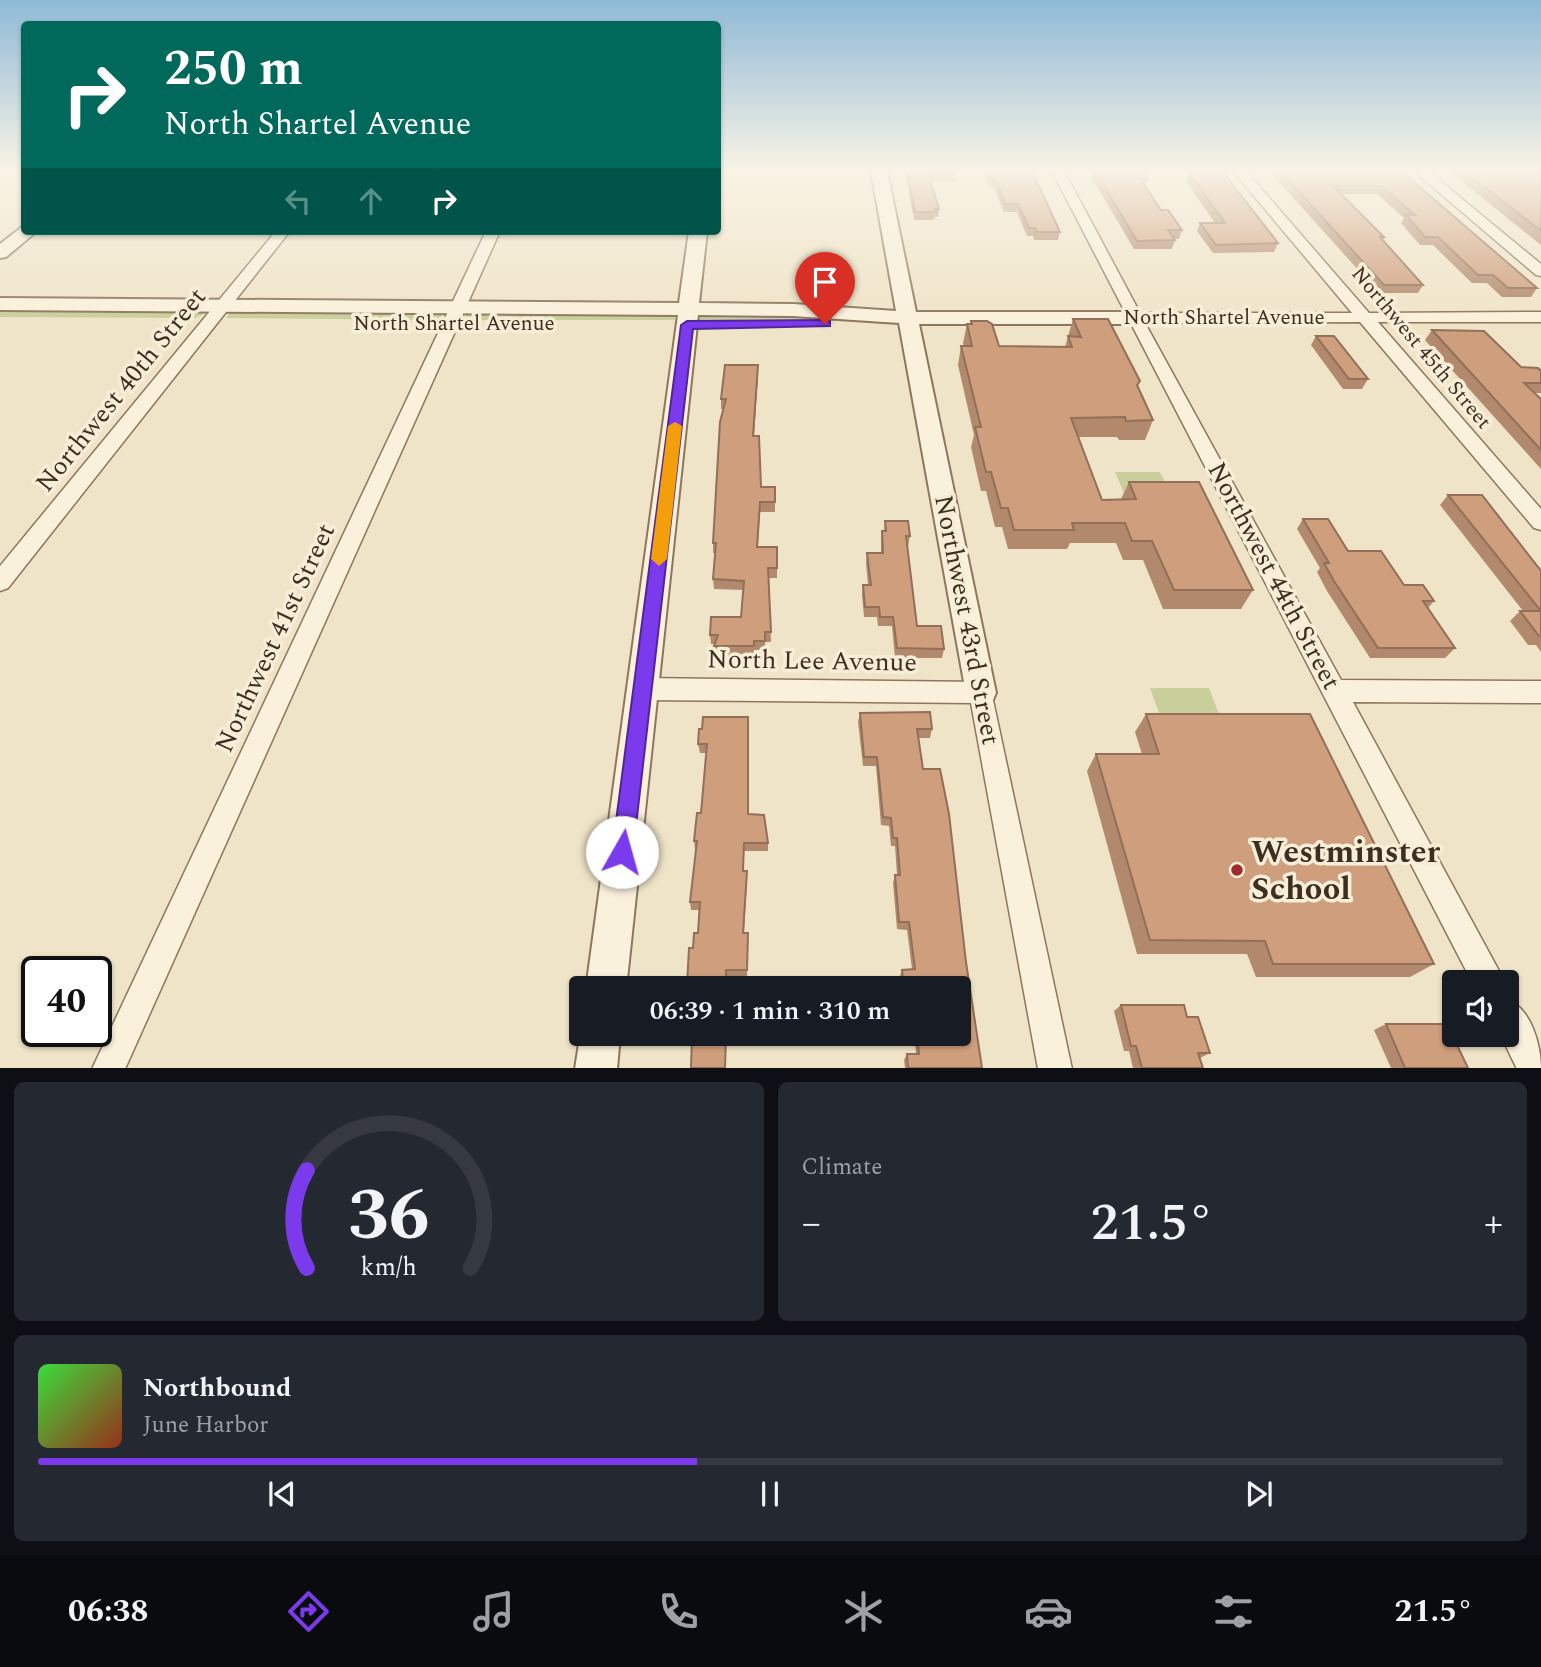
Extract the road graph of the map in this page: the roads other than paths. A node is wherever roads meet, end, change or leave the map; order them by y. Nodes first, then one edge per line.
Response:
1 (889, 221) edge
2 (1084, 221) edge
3 (1282, 221) edge
4 (1480, 221) edge
5 (23, 235) edge
6 (281, 235) edge
7 (492, 235) edge
8 (698, 235) edge
9 (0, 253) edge
10 (1541, 272) edge
11 (0, 304) edge
12 (223, 306) junction
13 (455, 316) junction
14 (688, 317) junction
15 (1541, 317) edge
16 (908, 318) junction
17 (1134, 318) junction
18 (1366, 318) junction
19 (0, 321) edge
20 (210, 322) junction
21 (1541, 523) edge
22 (0, 582) edge
23 (642, 689) junction
24 (1336, 691) junction
25 (981, 692) junction
26 (1541, 692) edge
27 (1483, 970) edge
28 (608, 976) edge
29 (1519, 1038) edge
30 (599, 1046) edge
31 (108, 1068) edge
32 (596, 1068) edge
33 (1055, 1068) edge
34 (1534, 1068) edge

1 - 16 street, Northwest 43rd Street
2 - 17 street, Northwest 44th Street
3 - 18 street, Northwest 45th Street
4 - 10 street
5 - 9 street
6 - 12 street, Northwest 40th Street
7 - 13 street, Northwest 41st Street
8 - 14 street
11 - 12 street, North Shartel Avenue
12 - 13 street, North Shartel Avenue
12 - 20 street, Northwest 40th Street
13 - 14 street, North Shartel Avenue
13 - 20 street, North Shartel Avenue
13 - 31 street, Northwest 41st Street
14 - 16 street, North Shartel Avenue
14 - 23 street
15 - 18 street, North Shartel Avenue
16 - 17 street, North Shartel Avenue
16 - 25 street, Northwest 43rd Street
17 - 18 street, North Shartel Avenue
17 - 24 street, Northwest 44th Street
18 - 21 street, Northwest 45th Street
19 - 20 street, North Shartel Avenue
20 - 22 street, Northwest 40th Street
23 - 25 street, North Lee Avenue
23 - 28 street
24 - 26 street
24 - 27 street, Northwest 44th Street
25 - 33 street, Northwest 43rd Street
29 - 34 street
30 - 32 street

